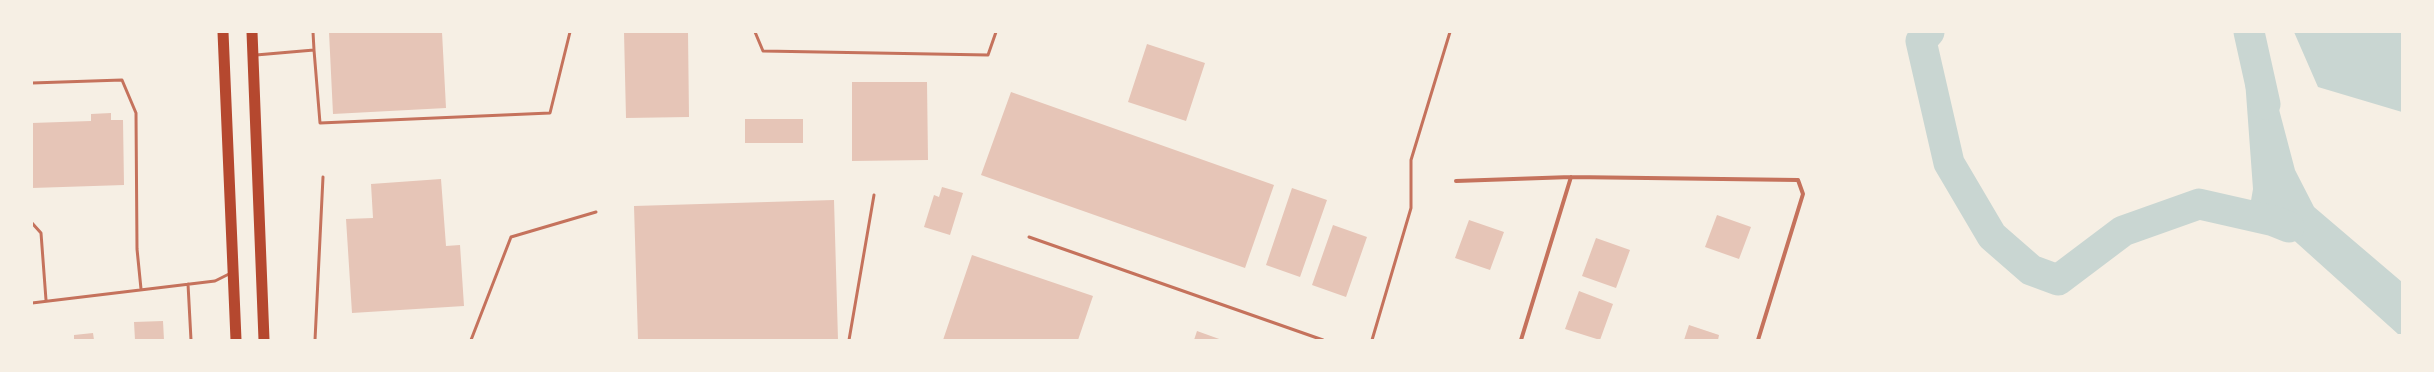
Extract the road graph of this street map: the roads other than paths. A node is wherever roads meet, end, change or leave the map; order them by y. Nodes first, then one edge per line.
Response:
1 (223, 32) edge
2 (252, 32) edge
3 (313, 32) edge
4 (570, 32) edge
5 (755, 32) edge
6 (996, 32) edge
7 (1450, 32) edge
8 (314, 50) junction
9 (253, 56) junction
10 (32, 83) edge
11 (323, 177) dead end
12 (1571, 177) junction
13 (1456, 181) dead end
14 (874, 195) dead end
15 (596, 212) dead end
16 (32, 223) edge
17 (1029, 237) dead end
18 (233, 272) junction
19 (188, 284) junction
20 (141, 289) junction
21 (46, 300) junction
22 (32, 303) edge
23 (191, 340) edge
24 (236, 340) edge
25 (264, 340) edge
26 (315, 340) edge
27 (471, 340) edge
28 (849, 340) edge
29 (1323, 340) edge
30 (1372, 340) edge
31 (1521, 340) edge
32 (1758, 340) edge

1 - 18 highway
2 - 9 highway
3 - 8 lane
4 - 8 lane
5 - 6 lane
7 - 30 lane
8 - 9 lane
9 - 25 highway
10 - 20 lane
11 - 26 lane
12 - 13 street
12 - 31 street
12 - 32 street
14 - 28 lane
15 - 27 lane
16 - 21 lane
17 - 29 lane
18 - 19 lane
18 - 24 highway
19 - 20 lane
19 - 23 lane
20 - 21 lane
21 - 22 lane

